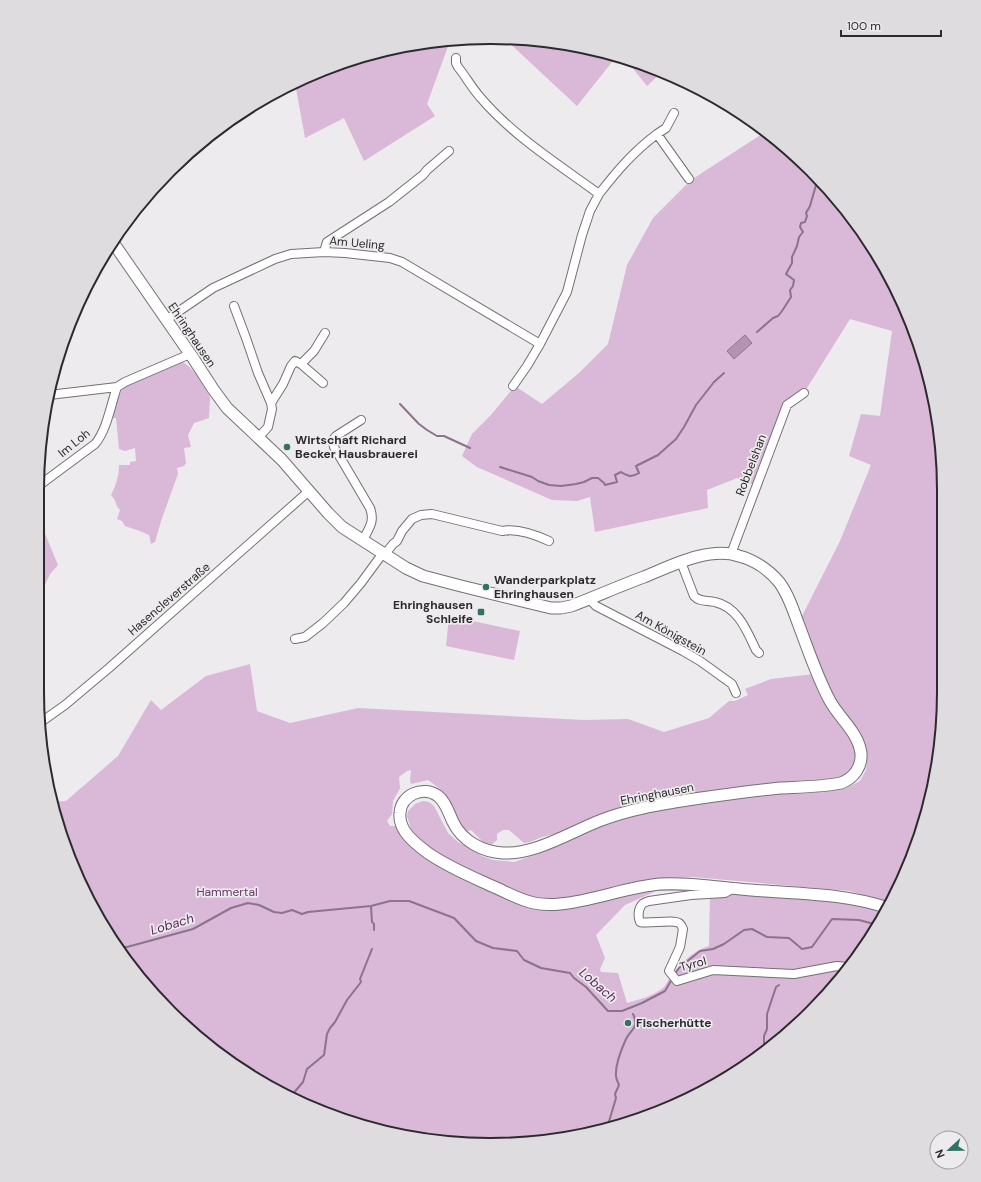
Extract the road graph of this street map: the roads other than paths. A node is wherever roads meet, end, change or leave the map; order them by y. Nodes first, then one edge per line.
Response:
1 (456, 58) dead end
2 (674, 113) dead end
3 (657, 134) junction
4 (449, 151) dead end
5 (689, 179) dead end
6 (599, 194) junction
7 (116, 247) edge
8 (324, 252) junction
9 (234, 306) dead end
10 (166, 320) junction
11 (325, 333) dead end
12 (540, 344) junction
13 (190, 354) junction
14 (301, 364) junction
15 (323, 383) dead end
16 (513, 386) dead end
17 (116, 387) junction
18 (804, 393) dead end
19 (55, 394) edge
20 (271, 403) junction
21 (361, 420) dead end
22 (258, 438) junction
23 (44, 482) edge
24 (309, 491) junction
25 (363, 540) junction
26 (549, 541) dead end
27 (384, 553) junction
28 (731, 554) junction
29 (681, 562) junction
30 (591, 598) junction
31 (296, 639) dead end
32 (759, 653) dead end
33 (736, 693) dead end
34 (45, 719) edge
35 (734, 888) junction
36 (882, 906) edge
37 (842, 966) edge

1 - 6 street
2 - 3 street
3 - 5 street
3 - 6 street
4 - 8 street
6 - 12 street
7 - 10 main road, Ehringhausen
8 - 10 street, Am Ueling
8 - 12 street, Am Ueling
9 - 20 street
10 - 13 main road, Ehringhausen
11 - 14 street
12 - 16 street
13 - 17 street
13 - 22 main road, Ehringhausen
14 - 15 street
14 - 20 street
17 - 19 street
17 - 23 street, Im Loh
18 - 28 street, Robbelshan
20 - 22 street
21 - 25 street
22 - 24 main road, Ehringhausen
24 - 25 main road, Ehringhausen
24 - 34 street, Hasencleverstraße
25 - 27 main road, Ehringhausen
26 - 27 street
27 - 30 main road, Ehringhausen
27 - 31 street
28 - 29 main road, Ehringhausen
28 - 35 main road, Ehringhausen
29 - 30 main road, Ehringhausen
29 - 32 street
30 - 33 street, Am Königstein
35 - 36 main road, Ehringhausen
35 - 37 street, Tyrol

